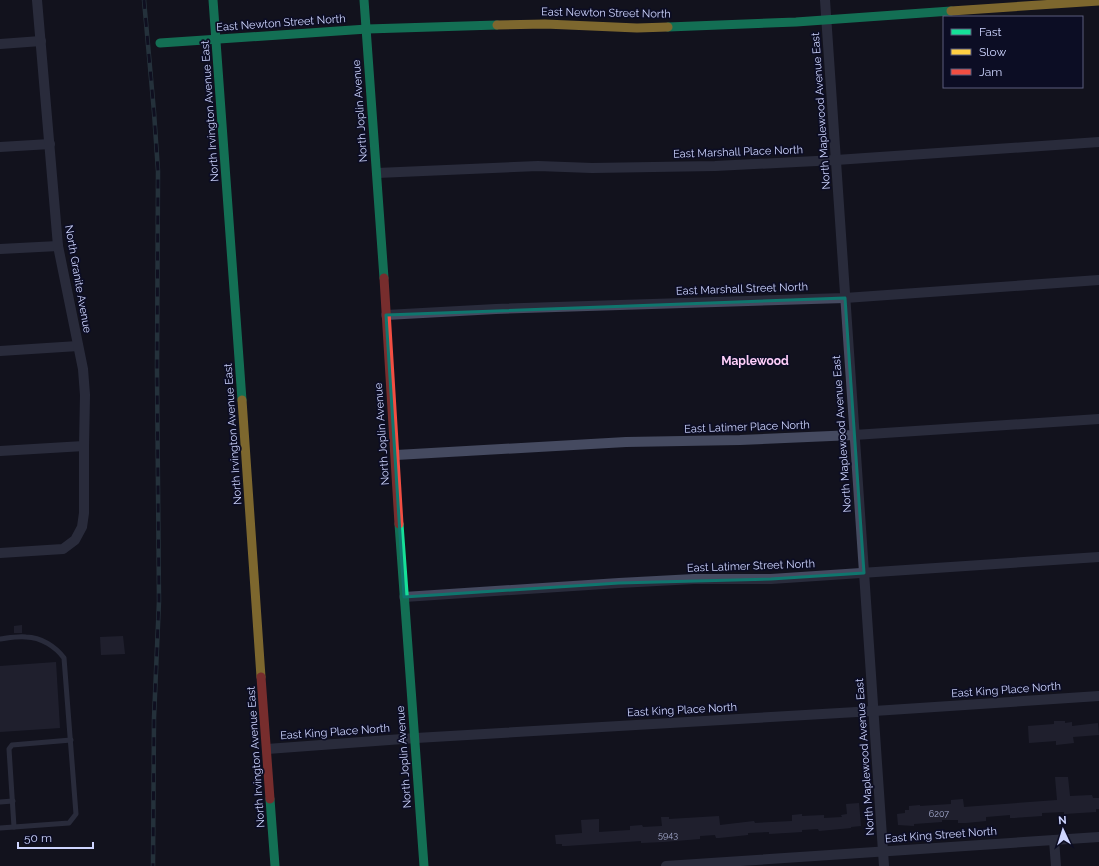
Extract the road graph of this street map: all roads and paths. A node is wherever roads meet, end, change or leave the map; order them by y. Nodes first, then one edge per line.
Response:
1 (37, 0) edge
2 (213, 0) edge
3 (364, 0) edge
4 (825, 0) edge
5 (1099, 1) edge
6 (973, 4) edge
7 (826, 20) junction
8 (367, 29) junction
9 (217, 39) junction
10 (41, 41) junction
11 (160, 43) dead end
12 (0, 44) edge
13 (1099, 142) edge
14 (50, 144) junction
15 (0, 148) edge
16 (836, 160) junction
17 (376, 173) junction
18 (58, 246) junction
19 (0, 250) edge
20 (1099, 280) edge
21 (845, 298) junction
22 (386, 315) junction
23 (78, 346) junction
24 (0, 351) edge
25 (1099, 419) edge
26 (854, 435) junction
27 (84, 446) junction
28 (0, 451) edge
29 (396, 455) junction
30 (0, 553) edge
31 (1099, 557) edge
32 (864, 573) junction
33 (404, 597) junction
34 (0, 638) edge
35 (1099, 696) edge
36 (874, 711) junction
37 (416, 738) junction
38 (71, 740) junction
39 (267, 749) junction
40 (12, 801) junction
41 (0, 802) edge
42 (14, 827) junction
43 (0, 828) edge
44 (1099, 837) edge
45 (1054, 840) junction
46 (883, 851) junction
47 (713, 864) edge
48 (275, 866) edge
49 (424, 866) edge
50 (666, 866) edge
51 (884, 866) edge
52 (1056, 866) edge

1 - 10 street, North Granite Avenue
2 - 9 street, North Irvington Avenue East
3 - 8 street, North Joplin Avenue
4 - 7 street, North Maplewood Avenue East
5 - 6 street, East Newton Street North
6 - 7 street, East Newton Street North
7 - 8 street, East Newton Street North
7 - 16 street, North Maplewood Avenue East
8 - 9 street, East Newton Street North
8 - 17 street, North Joplin Avenue
9 - 11 street, East Newton Street North
9 - 39 street, North Irvington Avenue East
10 - 12 street
10 - 14 street, North Granite Avenue
13 - 16 street, East Marshall Place North
14 - 15 street
14 - 18 street, North Granite Avenue
16 - 17 street, East Marshall Place North
16 - 21 street, North Maplewood Avenue East
17 - 22 street, North Joplin Avenue
18 - 19 street
18 - 23 street, North Granite Avenue
20 - 21 street, East Marshall Street North
21 - 22 street, East Marshall Street North
21 - 26 street, North Maplewood Avenue East
22 - 29 street, North Joplin Avenue
23 - 24 street
23 - 27 street, North Granite Avenue
25 - 26 street, East Latimer Place North
26 - 29 street, East Latimer Place North
26 - 32 street, North Maplewood Avenue East
27 - 28 street
27 - 30 street, North Granite Avenue
29 - 33 street, North Joplin Avenue
31 - 32 street, East Latimer Street North
32 - 33 street, East Latimer Street North
32 - 36 street, North Maplewood Avenue East
33 - 37 street, North Joplin Avenue
34 - 38 lane
35 - 36 street, East King Place North
36 - 37 street, East King Place North
36 - 46 street, North Maplewood Avenue East
37 - 39 street, East King Place North
37 - 49 street, North Joplin Avenue
38 - 40 lane
38 - 42 lane
39 - 48 street, North Irvington Avenue East
40 - 41 lane
40 - 42 lane
42 - 43 lane
44 - 45 street, East King Street North
45 - 46 street, East King Street North
45 - 52 street
46 - 47 street, East King Street North
46 - 51 street, North Maplewood Avenue East
47 - 50 street, East King Street North

